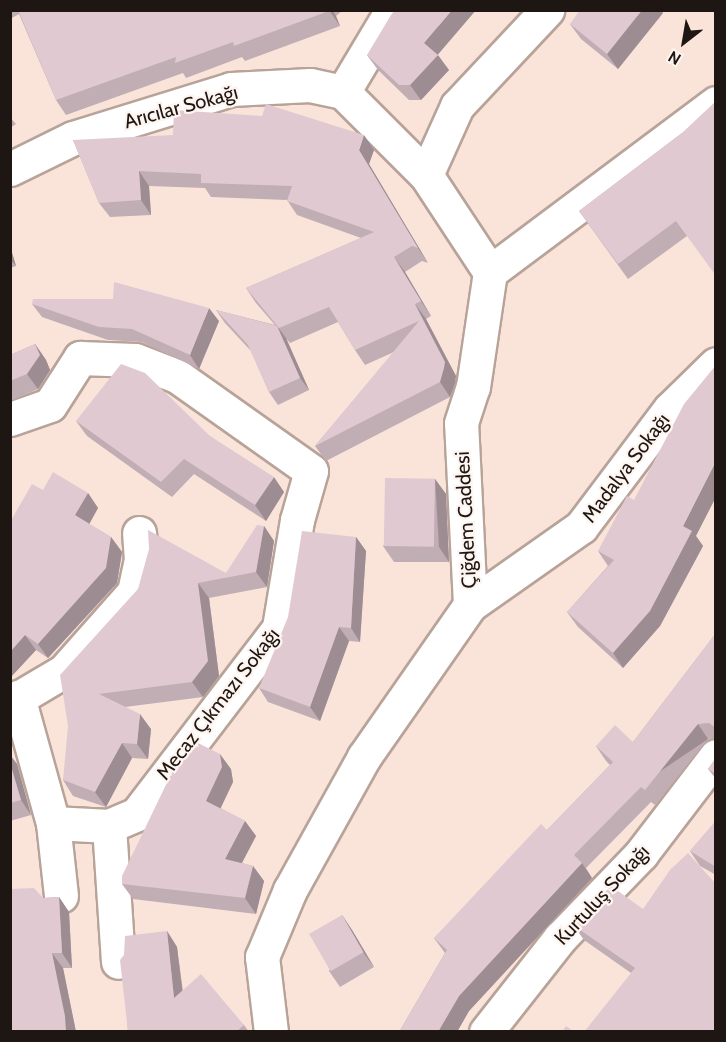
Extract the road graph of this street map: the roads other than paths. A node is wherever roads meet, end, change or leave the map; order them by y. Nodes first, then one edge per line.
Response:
1 (392, 10) edge
2 (547, 10) edge
3 (343, 92) junction
4 (716, 103) edge
5 (10, 169) edge
6 (426, 175) junction
7 (490, 272) junction
8 (716, 364) edge
9 (10, 419) edge
10 (139, 533) dead end
11 (470, 604) junction
12 (14, 700) edge
13 (716, 756) edge
14 (53, 823) junction
15 (109, 826) junction
16 (61, 896) edge
17 (118, 962) edge
18 (271, 1032) edge
19 (486, 1032) edge

1 - 3 street
2 - 6 street
3 - 5 street, Arıcılar Sokağı
3 - 6 street
4 - 7 street
6 - 7 street
7 - 11 street, Çiğdem Caddesi
8 - 11 street, Madalya Sokağı
9 - 15 street, Mecaz Çıkmazı Sokağı
10 - 12 street
11 - 18 street, Çiğdem Caddesi
12 - 14 street
13 - 19 street, Kurtuluş Sokağı
14 - 15 street, Mecaz Çıkmazı Sokağı
14 - 16 street
15 - 17 street

